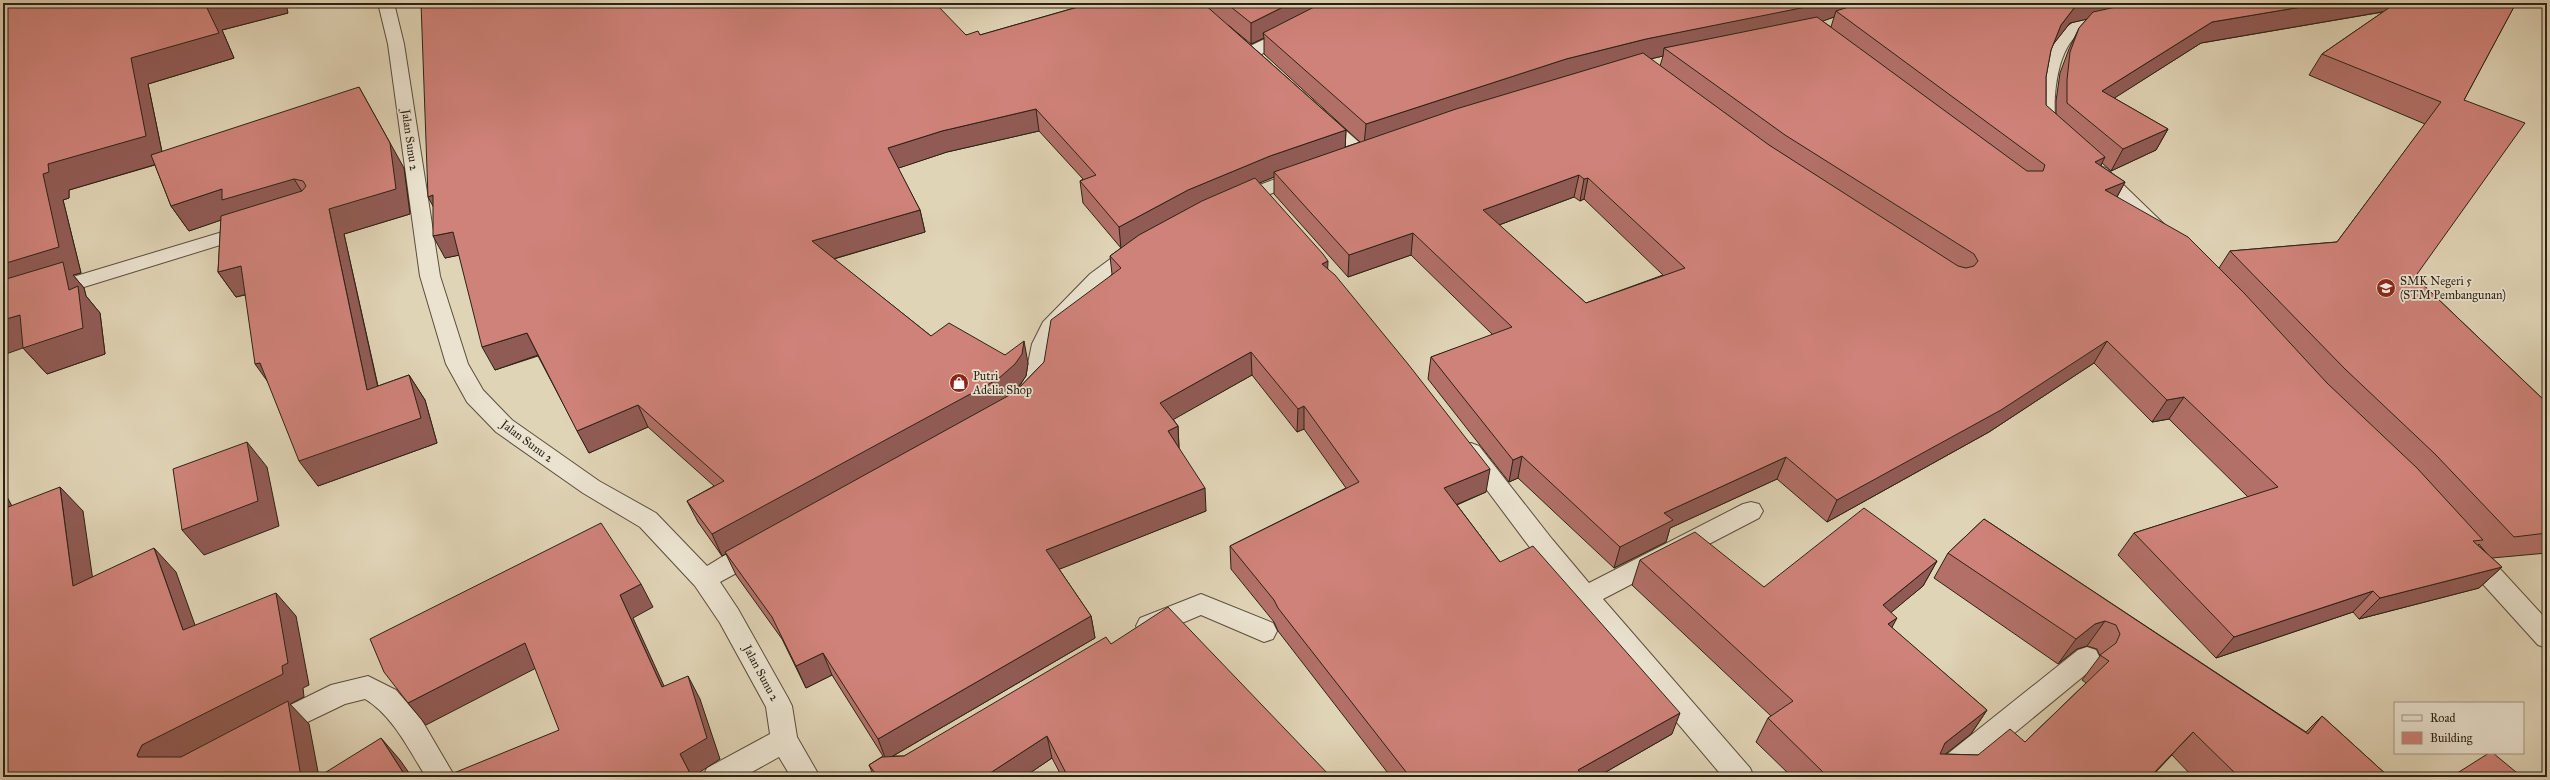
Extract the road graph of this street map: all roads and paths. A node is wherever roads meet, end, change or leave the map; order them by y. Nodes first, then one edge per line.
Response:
1 (386, 3) edge
2 (2131, 16) edge
3 (1306, 24) edge
4 (1250, 53) edge
5 (1308, 106) edge
6 (2064, 142) edge
7 (2086, 161) edge
8 (1339, 162) edge
9 (1317, 170) edge
10 (1259, 191) junction
11 (1223, 206) edge
12 (1274, 208) edge
13 (264, 225) edge
14 (1154, 241) edge
15 (2172, 243) edge
16 (3, 305) edge
17 (1011, 408) edge
18 (1458, 435) edge
19 (1751, 511) dead end
20 (2457, 539) edge
21 (773, 541) edge
22 (704, 579) junction
23 (1586, 596) junction
24 (1264, 631) dead end
25 (1126, 636) edge
26 (2547, 637) edge
27 (2087, 658) dead end
28 (248, 740) edge
29 (784, 740) junction
30 (441, 777) edge
31 (717, 777) edge
32 (806, 777) edge
33 (1740, 777) edge
34 (1940, 777) edge

1 - 22 street, Jalan Sunu 2
2 - 6 street
3 - 4 street
5 - 8 street
7 - 15 street
9 - 10 street
10 - 11 street
10 - 12 street
13 - 16 street
14 - 17 street
18 - 23 street
19 - 23 street
20 - 26 street
21 - 22 street
22 - 29 street, Jalan Sunu 2
23 - 33 street
24 - 25 street
27 - 34 street
28 - 30 street
29 - 31 street
29 - 32 street, Jalan Sunu 2

